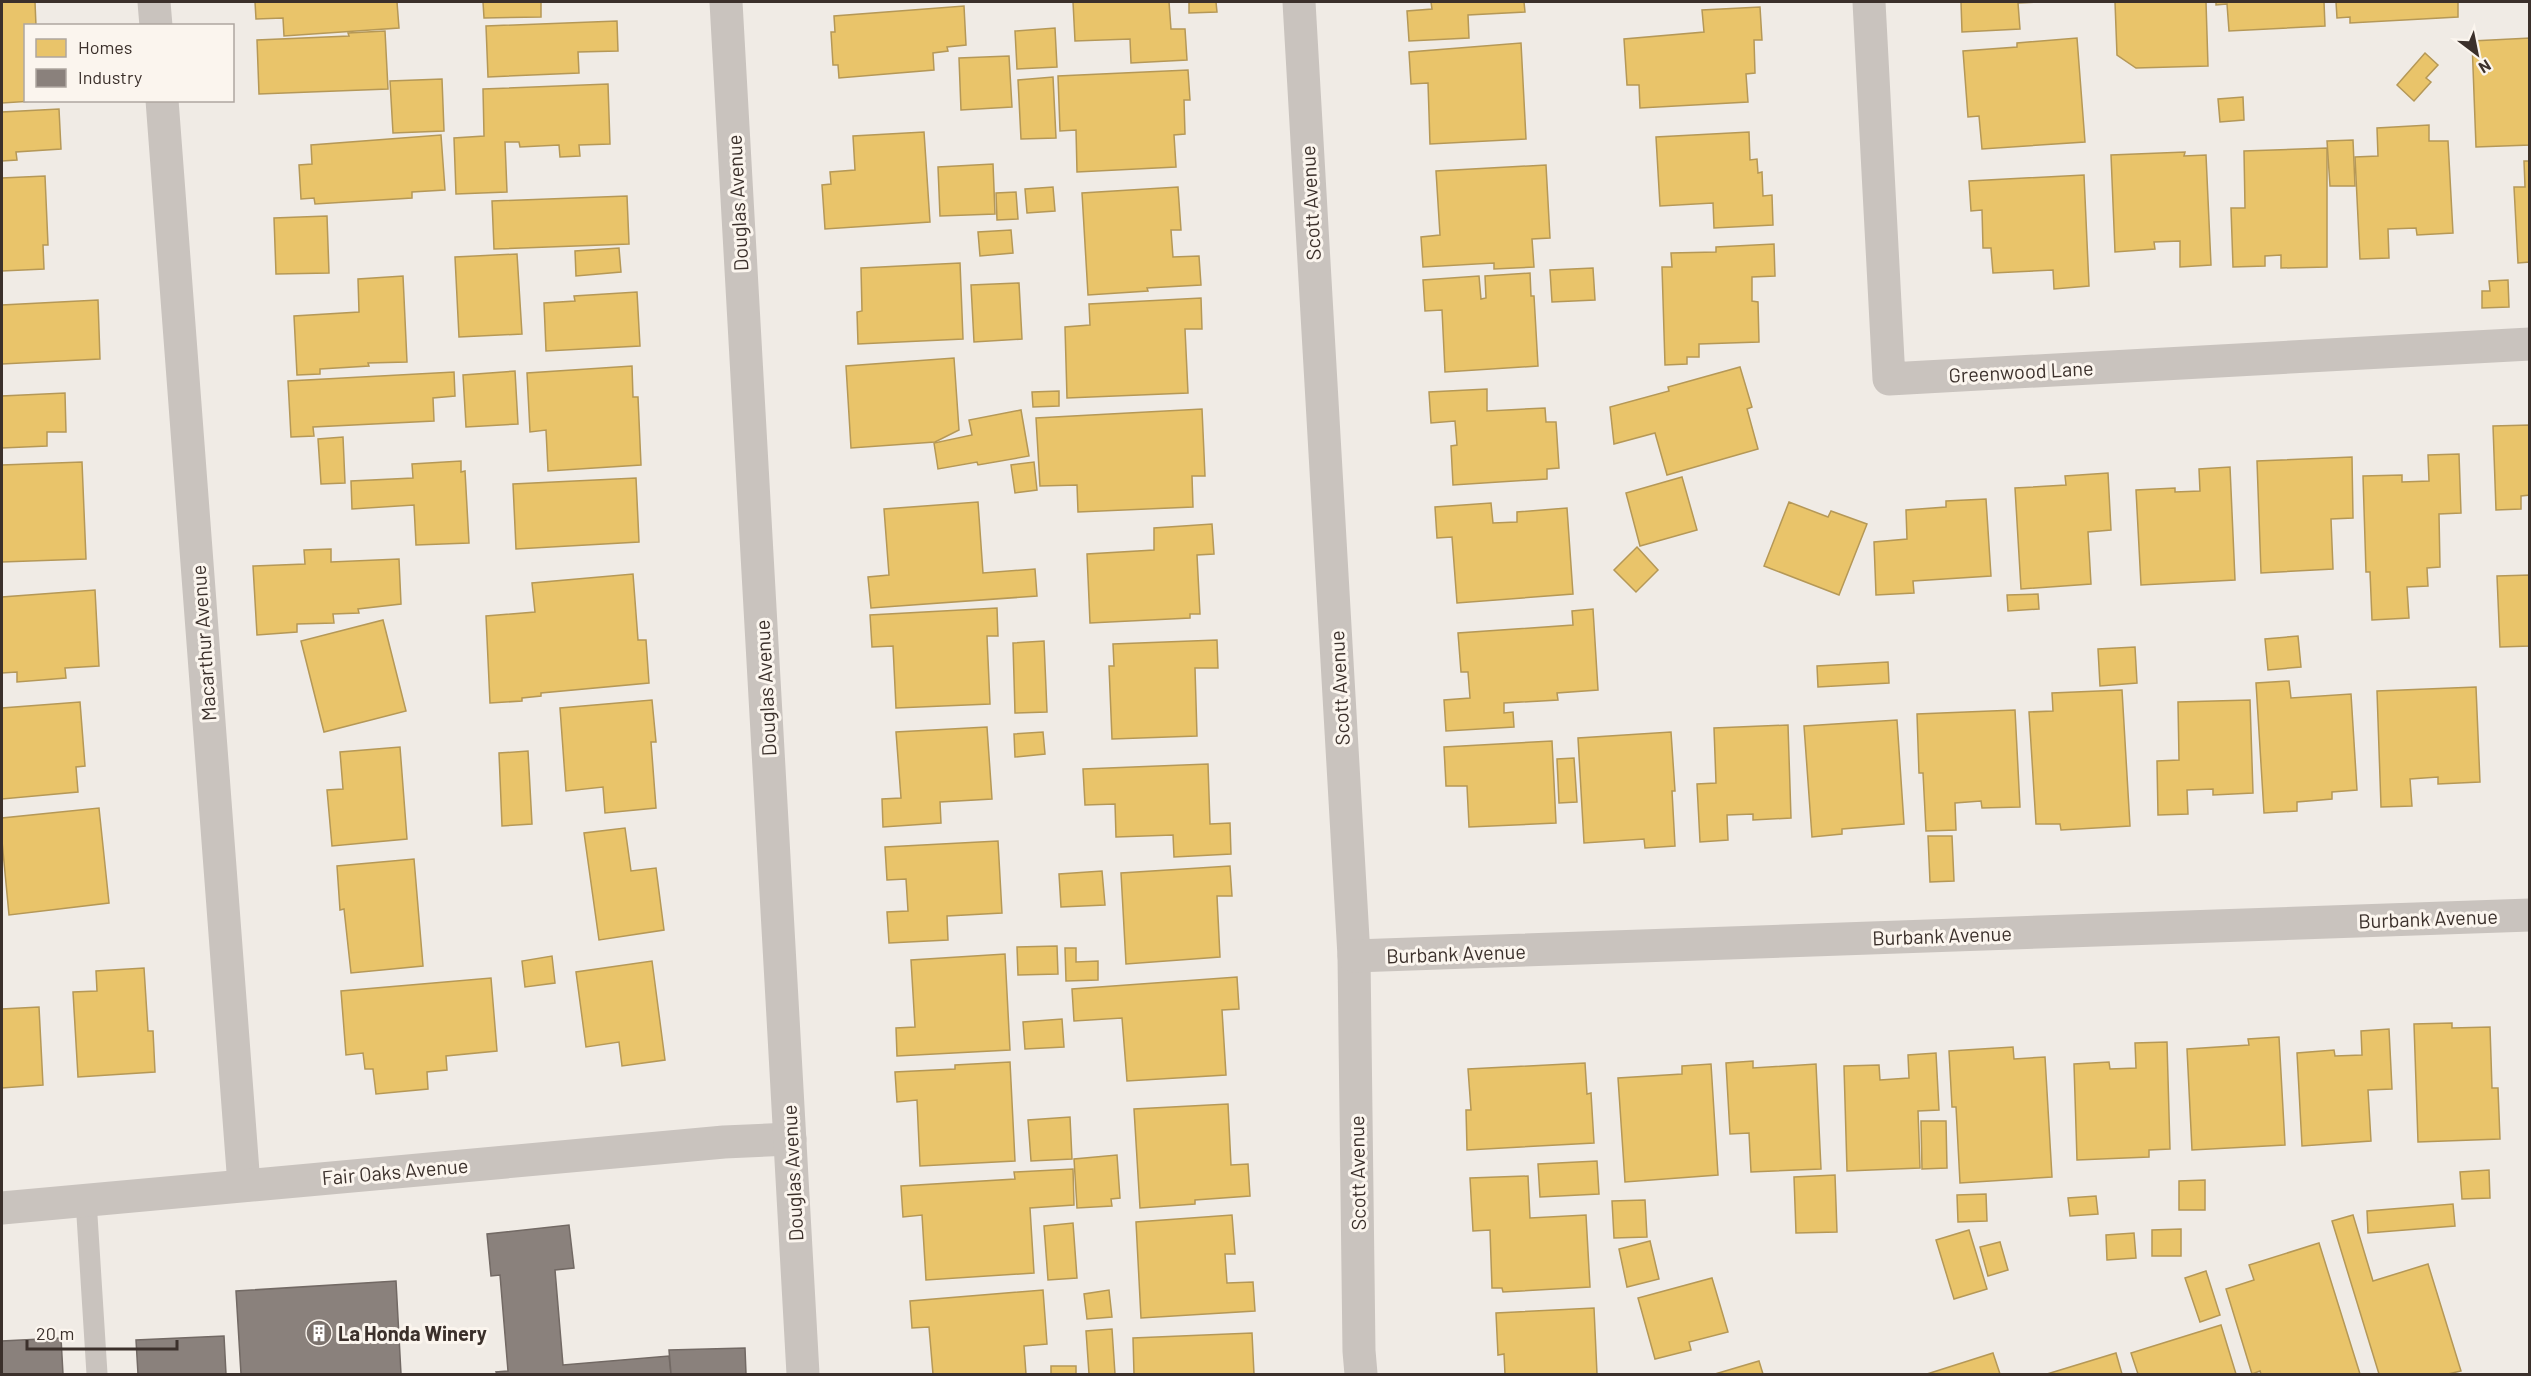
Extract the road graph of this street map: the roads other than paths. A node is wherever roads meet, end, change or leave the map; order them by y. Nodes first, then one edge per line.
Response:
1 (154, 2) edge
2 (726, 2) edge
3 (1299, 2) edge
4 (1869, 2) edge
5 (156, 24) edge
6 (162, 102) edge
7 (2529, 344) edge
8 (2529, 915) edge
9 (1354, 956) junction
10 (790, 1139) junction
11 (244, 1185) junction
12 (86, 1200) junction
13 (2, 1208) edge
14 (97, 1374) edge
15 (802, 1374) edge
16 (1361, 1374) edge

1 - 5 street
2 - 10 street, Douglas Avenue
3 - 9 street, Scott Avenue
4 - 7 street, Greenwood Lane
6 - 11 street, Macarthur Avenue
8 - 9 street, Burbank Avenue
9 - 16 street, Scott Avenue
10 - 11 street, Fair Oaks Avenue
10 - 15 street, Douglas Avenue
11 - 12 street, Fair Oaks Avenue
12 - 13 street, Fair Oaks Avenue
12 - 14 lane

